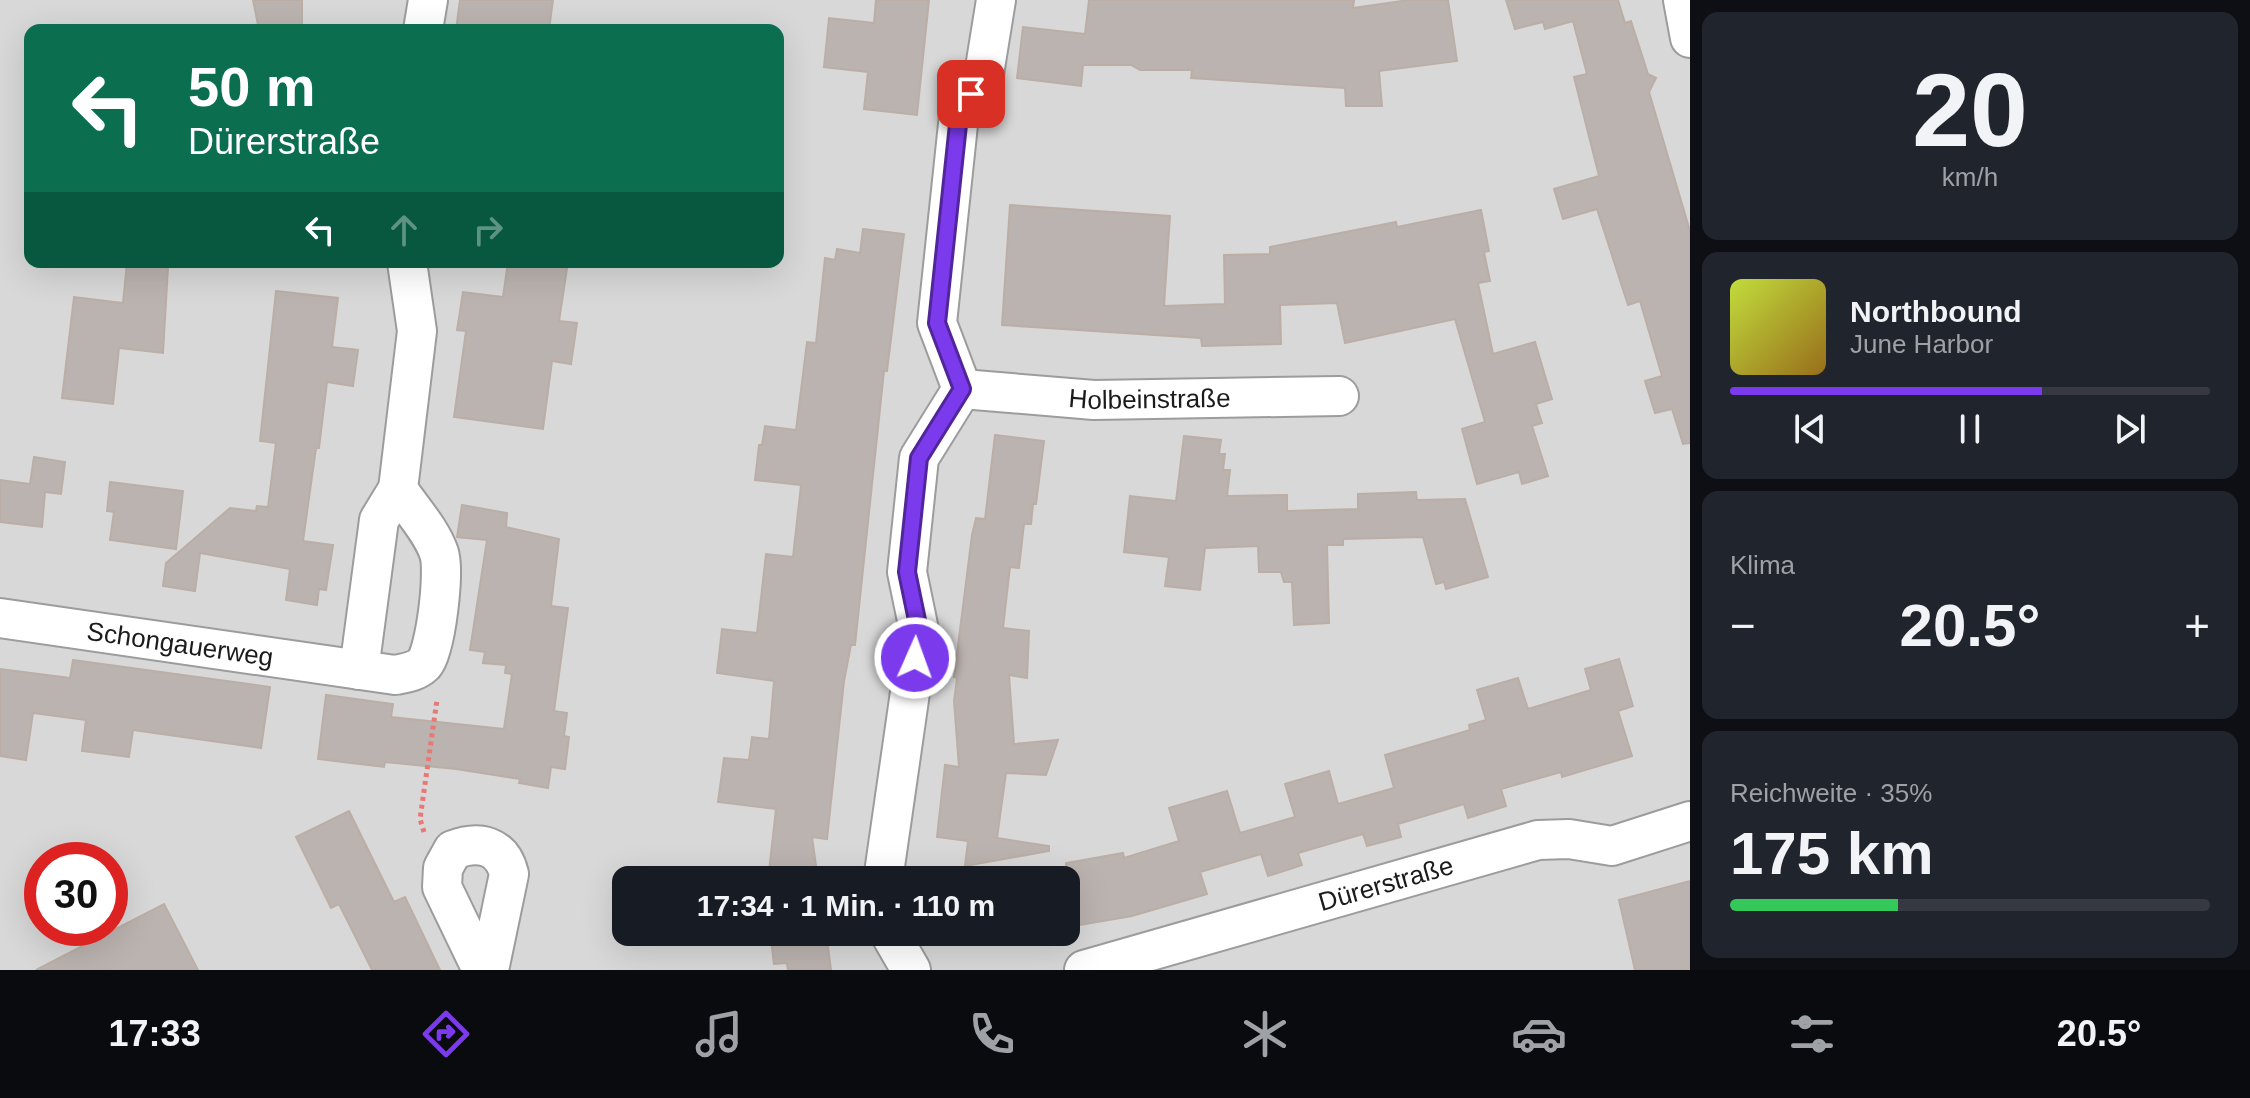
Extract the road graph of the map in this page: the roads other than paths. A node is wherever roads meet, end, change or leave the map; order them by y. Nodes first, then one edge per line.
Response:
1 (428, 0) edge
2 (996, 0) edge
3 (1683, 0) edge
4 (424, 24) edge
5 (1690, 38) edge
6 (408, 268) edge
7 (962, 389) junction
8 (1339, 396) dead end
9 (398, 489) junction
10 (0, 618) edge
11 (377, 673) junction
12 (1690, 821) edge
13 (885, 866) edge
14 (897, 946) edge
15 (482, 970) edge
16 (489, 970) edge
17 (911, 970) edge
18 (1084, 970) edge

1 - 4 street
2 - 7 street
3 - 5 street
6 - 9 street
7 - 8 street, Holbeinstraße
7 - 13 street
9 - 11 street
9 - 11 street
10 - 11 street, Schongauerweg
12 - 18 street, Dürerstraße
14 - 17 street
15 - 16 street

